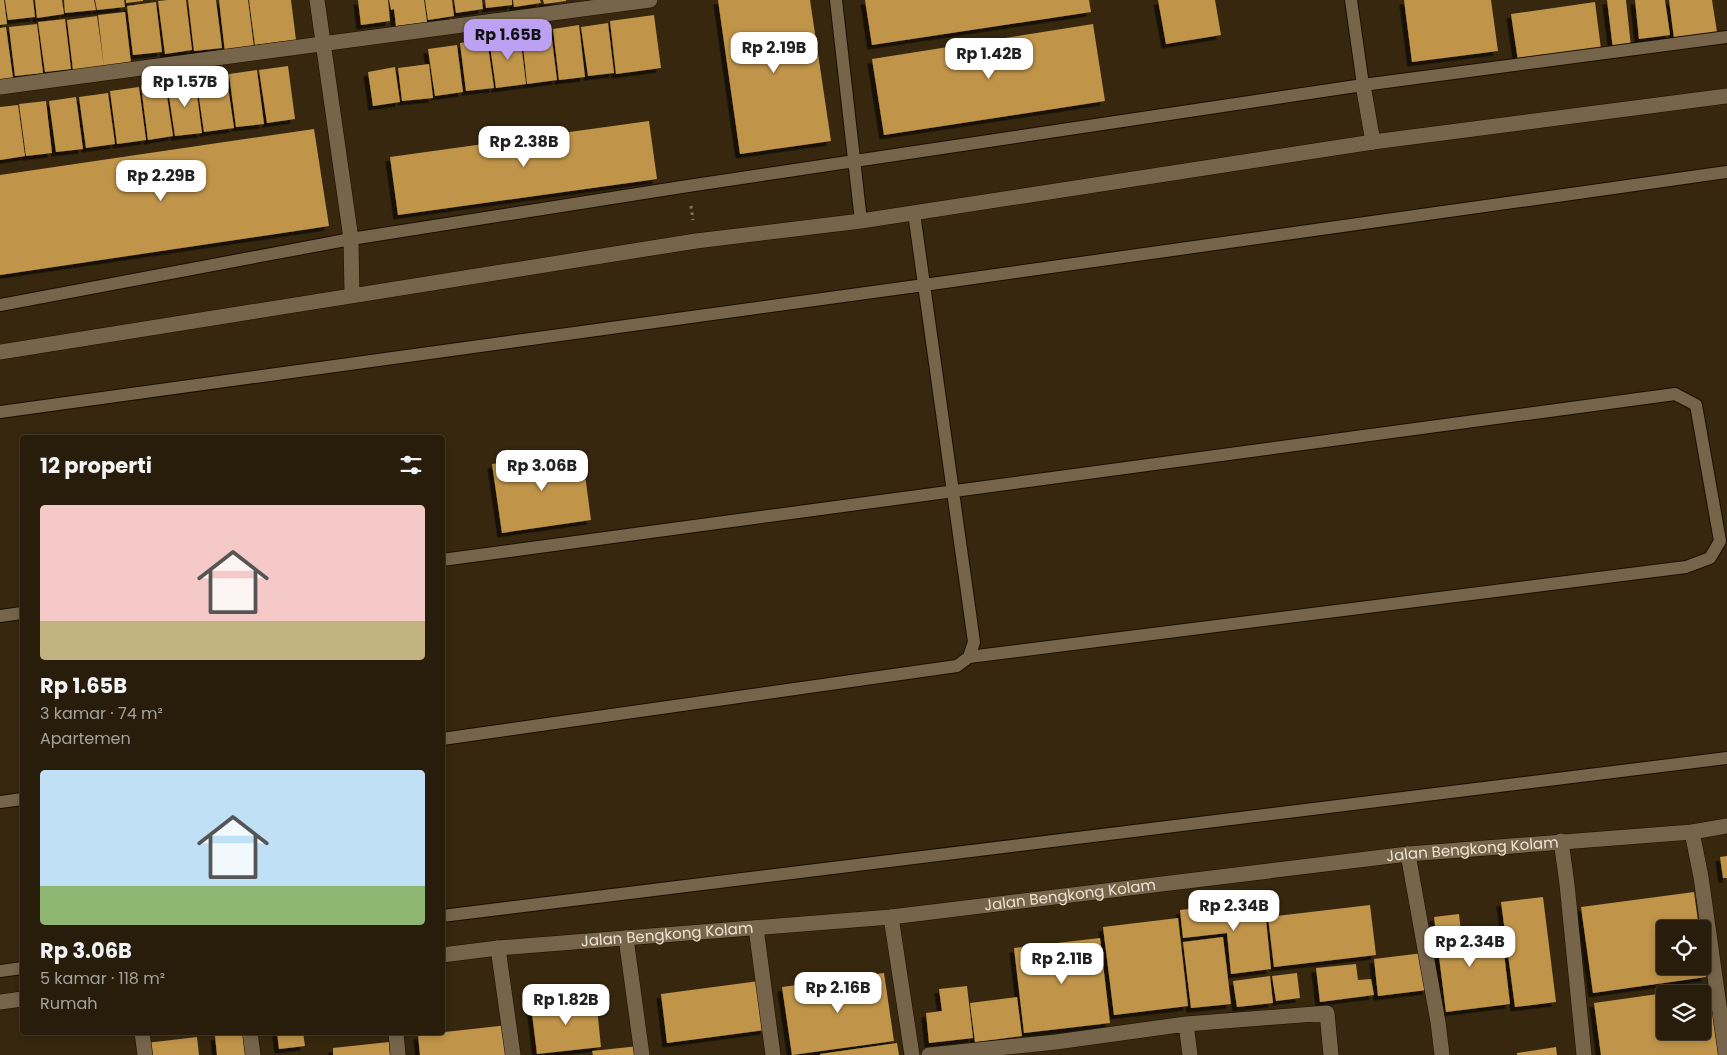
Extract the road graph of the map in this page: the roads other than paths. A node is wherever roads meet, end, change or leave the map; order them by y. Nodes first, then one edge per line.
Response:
1 (317, 0) edge
2 (650, 0) edge
3 (836, 0) edge
4 (1351, 0) edge
5 (1727, 37) edge
6 (323, 44) junction
7 (1363, 85) junction
8 (0, 87) edge
9 (1727, 96) edge
10 (1373, 142) junction
11 (854, 162) junction
12 (1727, 172) edge
13 (914, 213) junction
14 (861, 221) junction
15 (351, 239) junction
16 (924, 285) junction
17 (352, 295) junction
18 (0, 304) edge
19 (0, 352) edge
20 (0, 412) edge
21 (952, 490) junction
22 (445, 560) edge
23 (20, 613) edge
24 (0, 616) edge
25 (969, 657) junction
26 (445, 739) edge
27 (1727, 758) edge
28 (20, 799) edge
29 (0, 802) edge
30 (1727, 826) edge
31 (1692, 832) junction
32 (1561, 841) junction
33 (1408, 854) junction
34 (445, 916) edge
35 (891, 917) junction
36 (756, 928) junction
37 (626, 938) junction
38 (498, 948) junction
39 (445, 955) edge
40 (20, 968) edge
41 (0, 971) edge
42 (20, 999) edge
43 (0, 1002) edge
44 (1186, 1024) junction
45 (142, 1035) edge
46 (250, 1035) edge
47 (396, 1035) edge
48 (1057, 1048) edge
49 (145, 1055) edge
50 (253, 1055) edge
51 (398, 1055) edge
52 (513, 1055) edge
53 (642, 1055) edge
54 (773, 1055) edge
55 (912, 1055) edge
56 (929, 1055) edge
57 (1190, 1055) edge
58 (1331, 1055) edge
59 (1442, 1055) edge
60 (1584, 1055) edge
61 (1726, 1055) edge

1 - 6 street
2 - 6 street
3 - 11 lane
4 - 7 lane
5 - 7 lane
6 - 8 street
6 - 15 street
7 - 10 street
7 - 11 lane
9 - 10 street
10 - 13 street
11 - 14 lane
11 - 15 lane
12 - 16 lane
13 - 14 street
13 - 16 lane
14 - 17 street
15 - 17 street
15 - 18 lane
16 - 20 lane
16 - 21 lane
17 - 19 street
21 - 22 lane
21 - 25 lane
21 - 25 lane
23 - 24 lane
25 - 26 lane
27 - 34 lane
28 - 29 lane
30 - 31 street, Jalan Bengkong Kolam
31 - 32 street, Jalan Bengkong Kolam
31 - 61 street
32 - 33 street, Jalan Bengkong Kolam
32 - 60 street
33 - 35 street, Jalan Bengkong Kolam
33 - 59 street
35 - 36 street, Jalan Bengkong Kolam
35 - 55 street
36 - 37 street, Jalan Bengkong Kolam
36 - 54 street
37 - 38 street, Jalan Bengkong Kolam
37 - 53 street
38 - 39 street, Jalan Bengkong Kolam
38 - 52 street
40 - 41 lane
42 - 43 street
44 - 48 street
44 - 57 street
44 - 58 street
45 - 49 street
46 - 50 street
47 - 51 street
48 - 56 street

